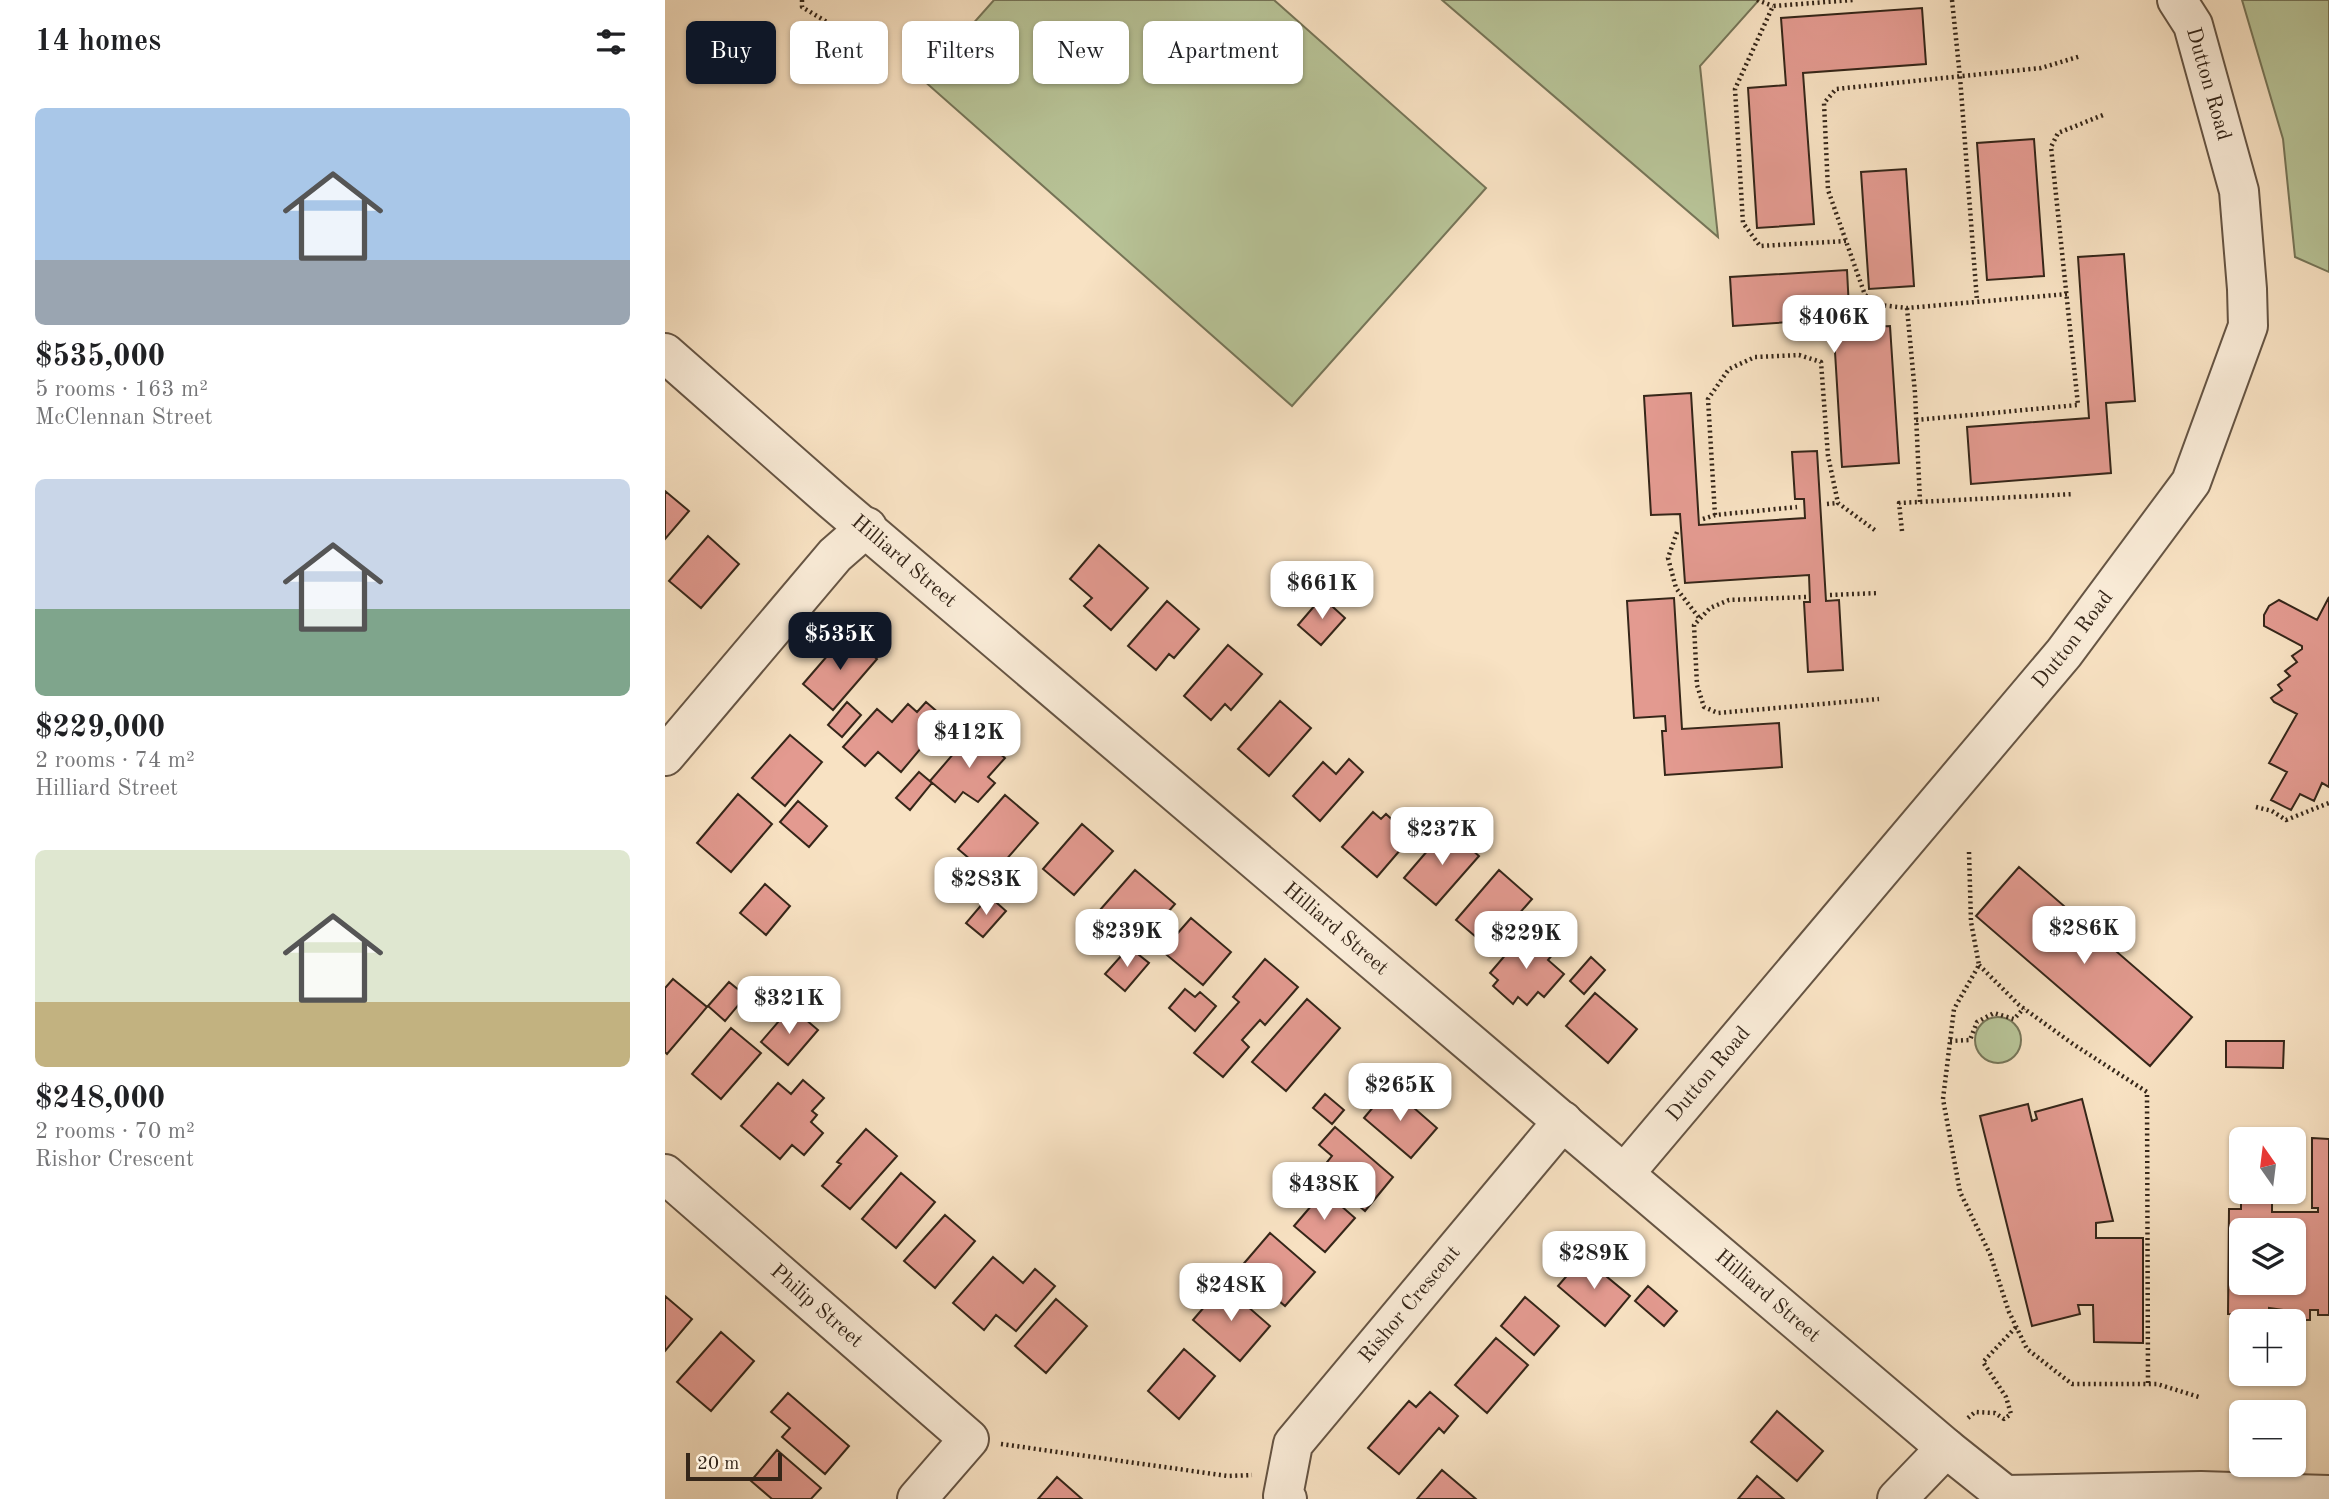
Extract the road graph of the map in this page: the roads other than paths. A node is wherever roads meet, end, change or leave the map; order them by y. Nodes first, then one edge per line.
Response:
1 (2177, 0) edge
2 (665, 353) edge
3 (867, 527) junction
4 (665, 756) edge
5 (1563, 1121) junction
6 (665, 1174) edge
7 (1624, 1174) junction
8 (1945, 1448) junction
9 (1287, 1486) edge
10 (2329, 1495) edge
11 (2008, 1497) edge
12 (918, 1499) edge
13 (1897, 1499) edge

1 - 7 street, Dutton Road
2 - 3 street, Hilliard Street
3 - 4 street
3 - 5 street, Hilliard Street
5 - 7 street, Hilliard Street
5 - 9 street, Rishor Crescent
6 - 12 street, Philip Street
7 - 8 street, Hilliard Street
8 - 11 street, Hilliard Street
8 - 13 street
10 - 11 street

